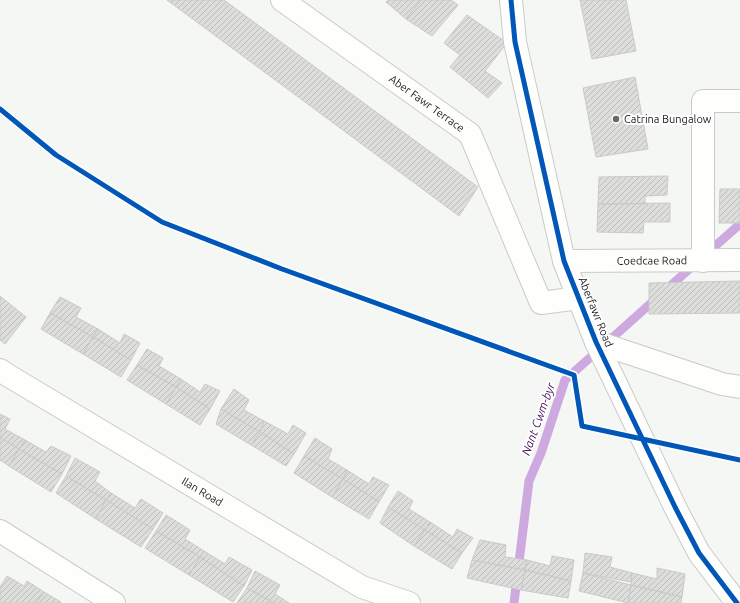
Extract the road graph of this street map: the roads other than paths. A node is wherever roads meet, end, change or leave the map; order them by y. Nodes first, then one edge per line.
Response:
1 (282, 0) edge
2 (511, 0) edge
3 (740, 101) edge
4 (740, 260) edge
5 (564, 261) junction
6 (703, 261) junction
7 (579, 298) junction
8 (596, 342) junction
9 (0, 370) edge
10 (740, 387) edge
11 (0, 531) edge
12 (114, 603) edge
13 (409, 603) edge
14 (737, 603) edge

1 - 7 street, Aber Fawr Terrace
2 - 5 street, Aberfawr Road
3 - 6 street
4 - 6 street, Coedcae Road
5 - 6 street, Coedcae Road
5 - 7 street, Aberfawr Road
7 - 8 street, Aberfawr Road
8 - 10 street
8 - 14 street, Aberfawr Road
9 - 13 street, Ilan Road
11 - 12 street

